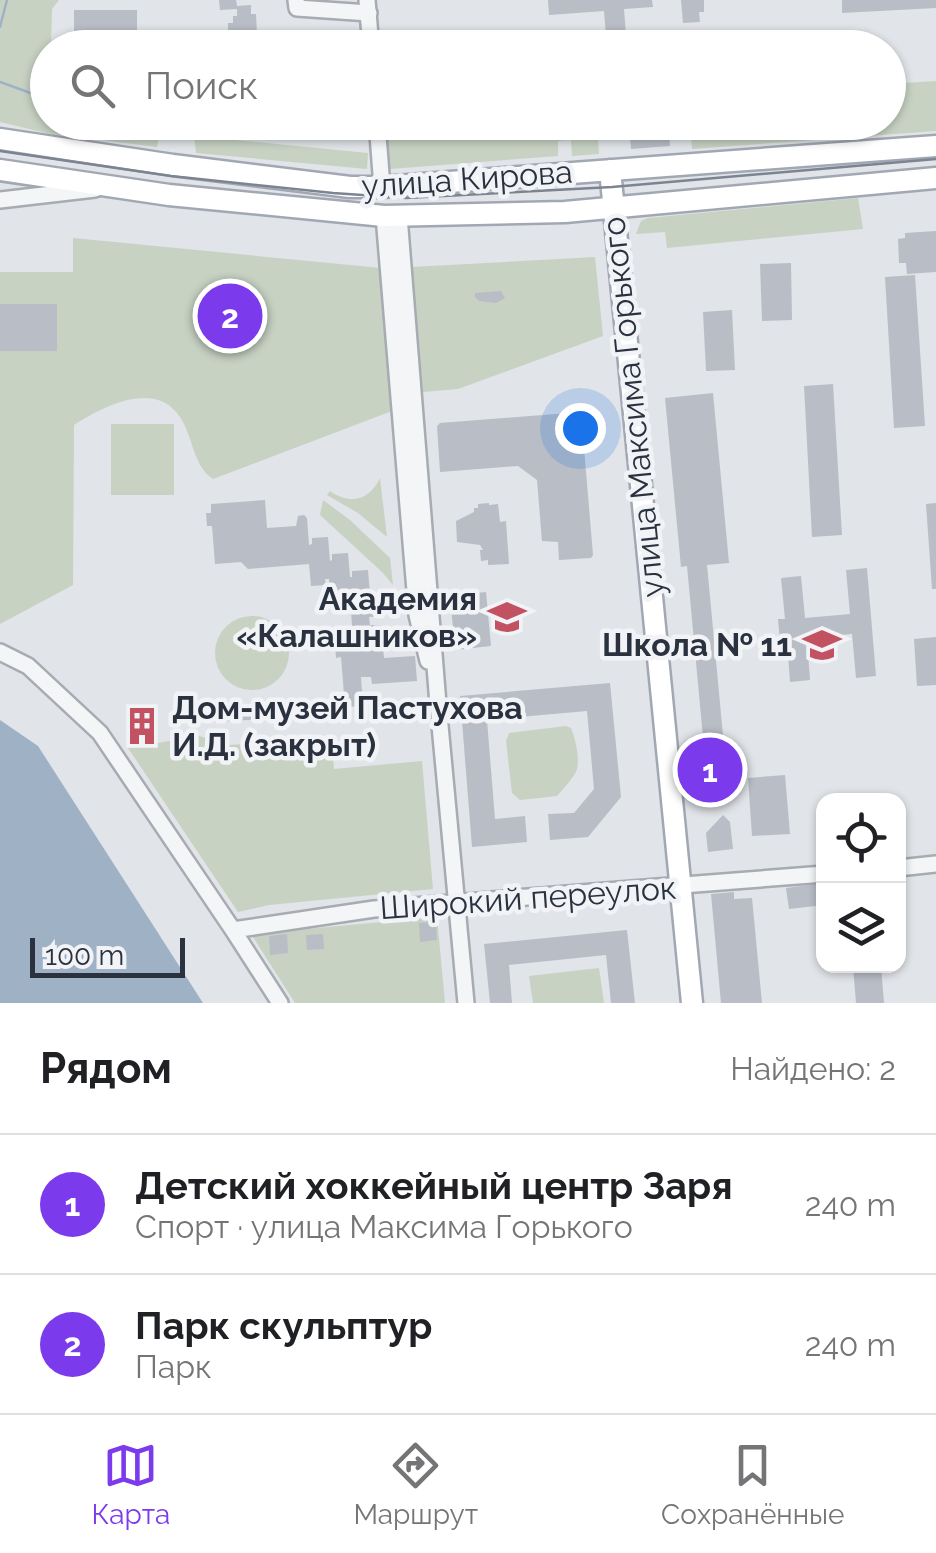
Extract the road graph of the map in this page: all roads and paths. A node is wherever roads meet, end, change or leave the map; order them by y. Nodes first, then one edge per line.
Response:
1 (296, 0) edge
2 (368, 6) edge
3 (0, 139) edge
4 (378, 140) edge
5 (936, 146) edge
6 (173, 165) junction
7 (0, 170) edge
8 (610, 170) junction
9 (936, 178) edge
10 (108, 188) junction
11 (382, 188) junction
12 (169, 195) junction
13 (0, 200) edge
14 (613, 208) junction
15 (391, 216) junction
16 (0, 652) edge
17 (936, 864) edge
18 (906, 867) edge
19 (816, 875) edge
20 (680, 886) junction
21 (457, 904) junction
22 (234, 930) junction
23 (280, 1003) edge
24 (466, 1003) edge
25 (692, 1003) edge

1 - 2 street
3 - 6 main road, улица Кирова
4 - 11 street
5 - 8 main road, улица Кирова
6 - 11 main road, улица Кирова
6 - 12 main road
7 - 10 main road, улица Кирова
8 - 11 main road, улица Кирова
8 - 14 main road, улица Максима Горького
9 - 14 main road, улица Кирова
10 - 12 main road, улица Кирова
10 - 13 street
12 - 15 main road, улица Кирова
14 - 15 main road, улица Кирова
14 - 20 main road, улица Максима Горького
15 - 21 street
16 - 22 street
17 - 18 street
19 - 20 street, Широкий переулок
20 - 21 street, Широкий переулок
20 - 25 main road, улица Максима Горького
21 - 22 street, Широкий переулок
21 - 24 street
22 - 23 street

